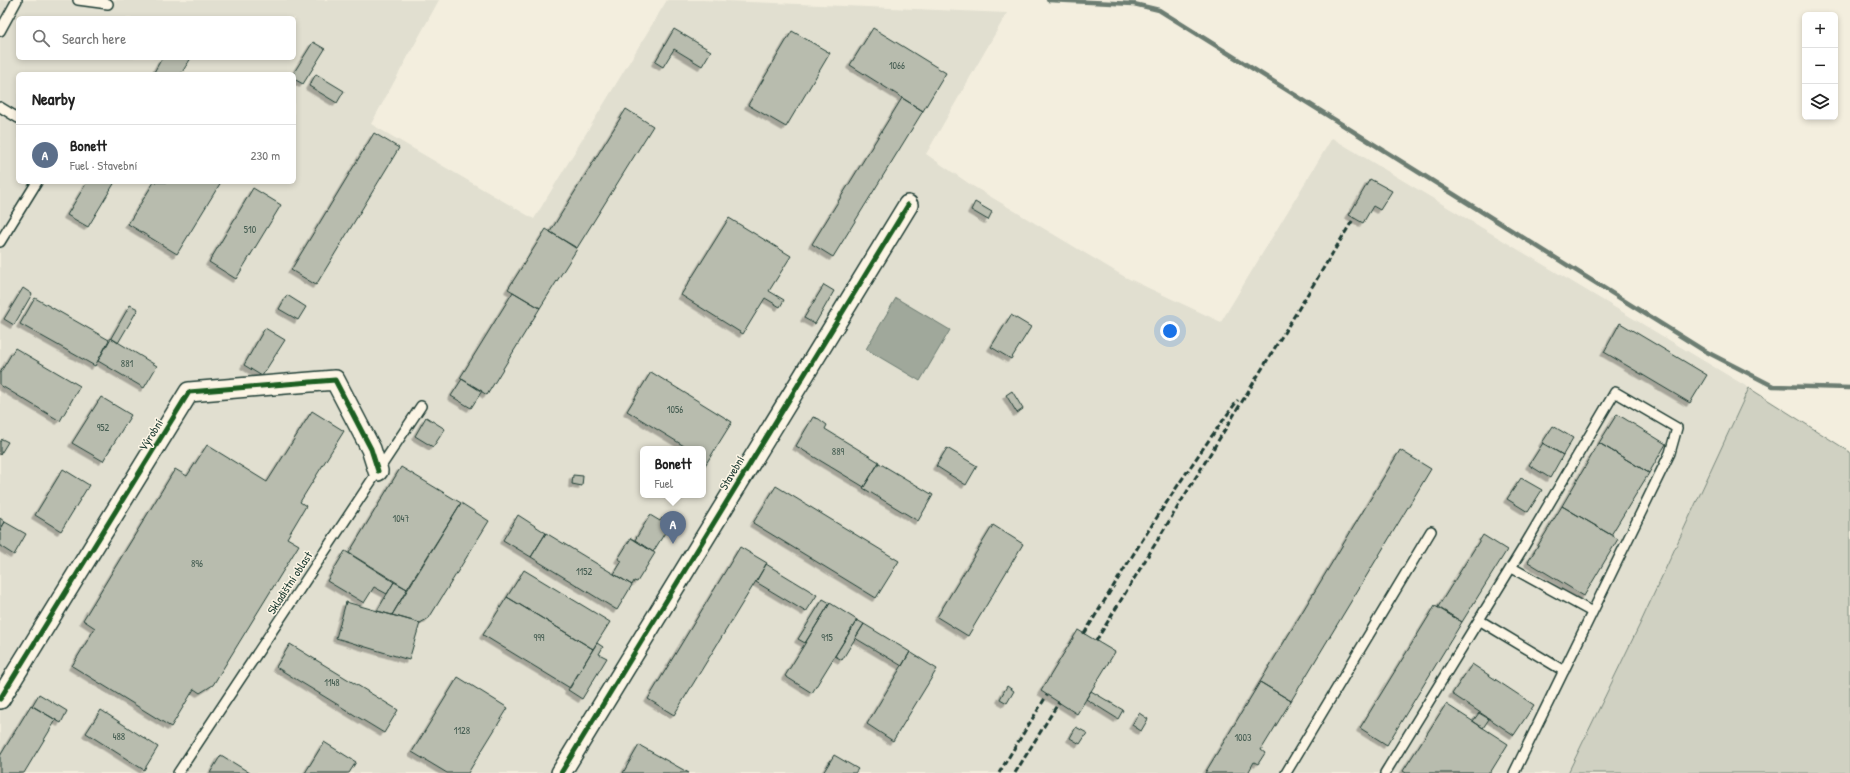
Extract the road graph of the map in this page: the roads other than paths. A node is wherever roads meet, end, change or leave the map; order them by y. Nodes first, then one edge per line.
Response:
1 (17, 0) edge
2 (78, 0) edge
3 (108, 4) dead end
4 (0, 31) edge
5 (0, 107) edge
6 (16, 117) edge
7 (36, 184) edge
8 (908, 205) dead end
9 (0, 242) edge
10 (421, 406) dead end
11 (378, 471) junction
12 (1431, 531) dead end
13 (1512, 568) junction
14 (1592, 612) junction
15 (1479, 620) junction
16 (1564, 671) junction
17 (0, 699) edge
18 (178, 773) edge
19 (561, 773) edge
20 (1286, 773) edge
21 (1385, 773) edge
22 (1514, 773) edge

1 - 4 lane
2 - 3 lane
5 - 6 lane
7 - 9 lane
8 - 19 street, Stavební
10 - 11 lane, Skladištní oblast
11 - 17 street, Výrobní
11 - 18 lane, Skladištní oblast
12 - 20 lane
13 - 14 lane
13 - 14 lane
13 - 15 lane
14 - 16 lane
15 - 16 lane
15 - 21 lane
16 - 22 lane

